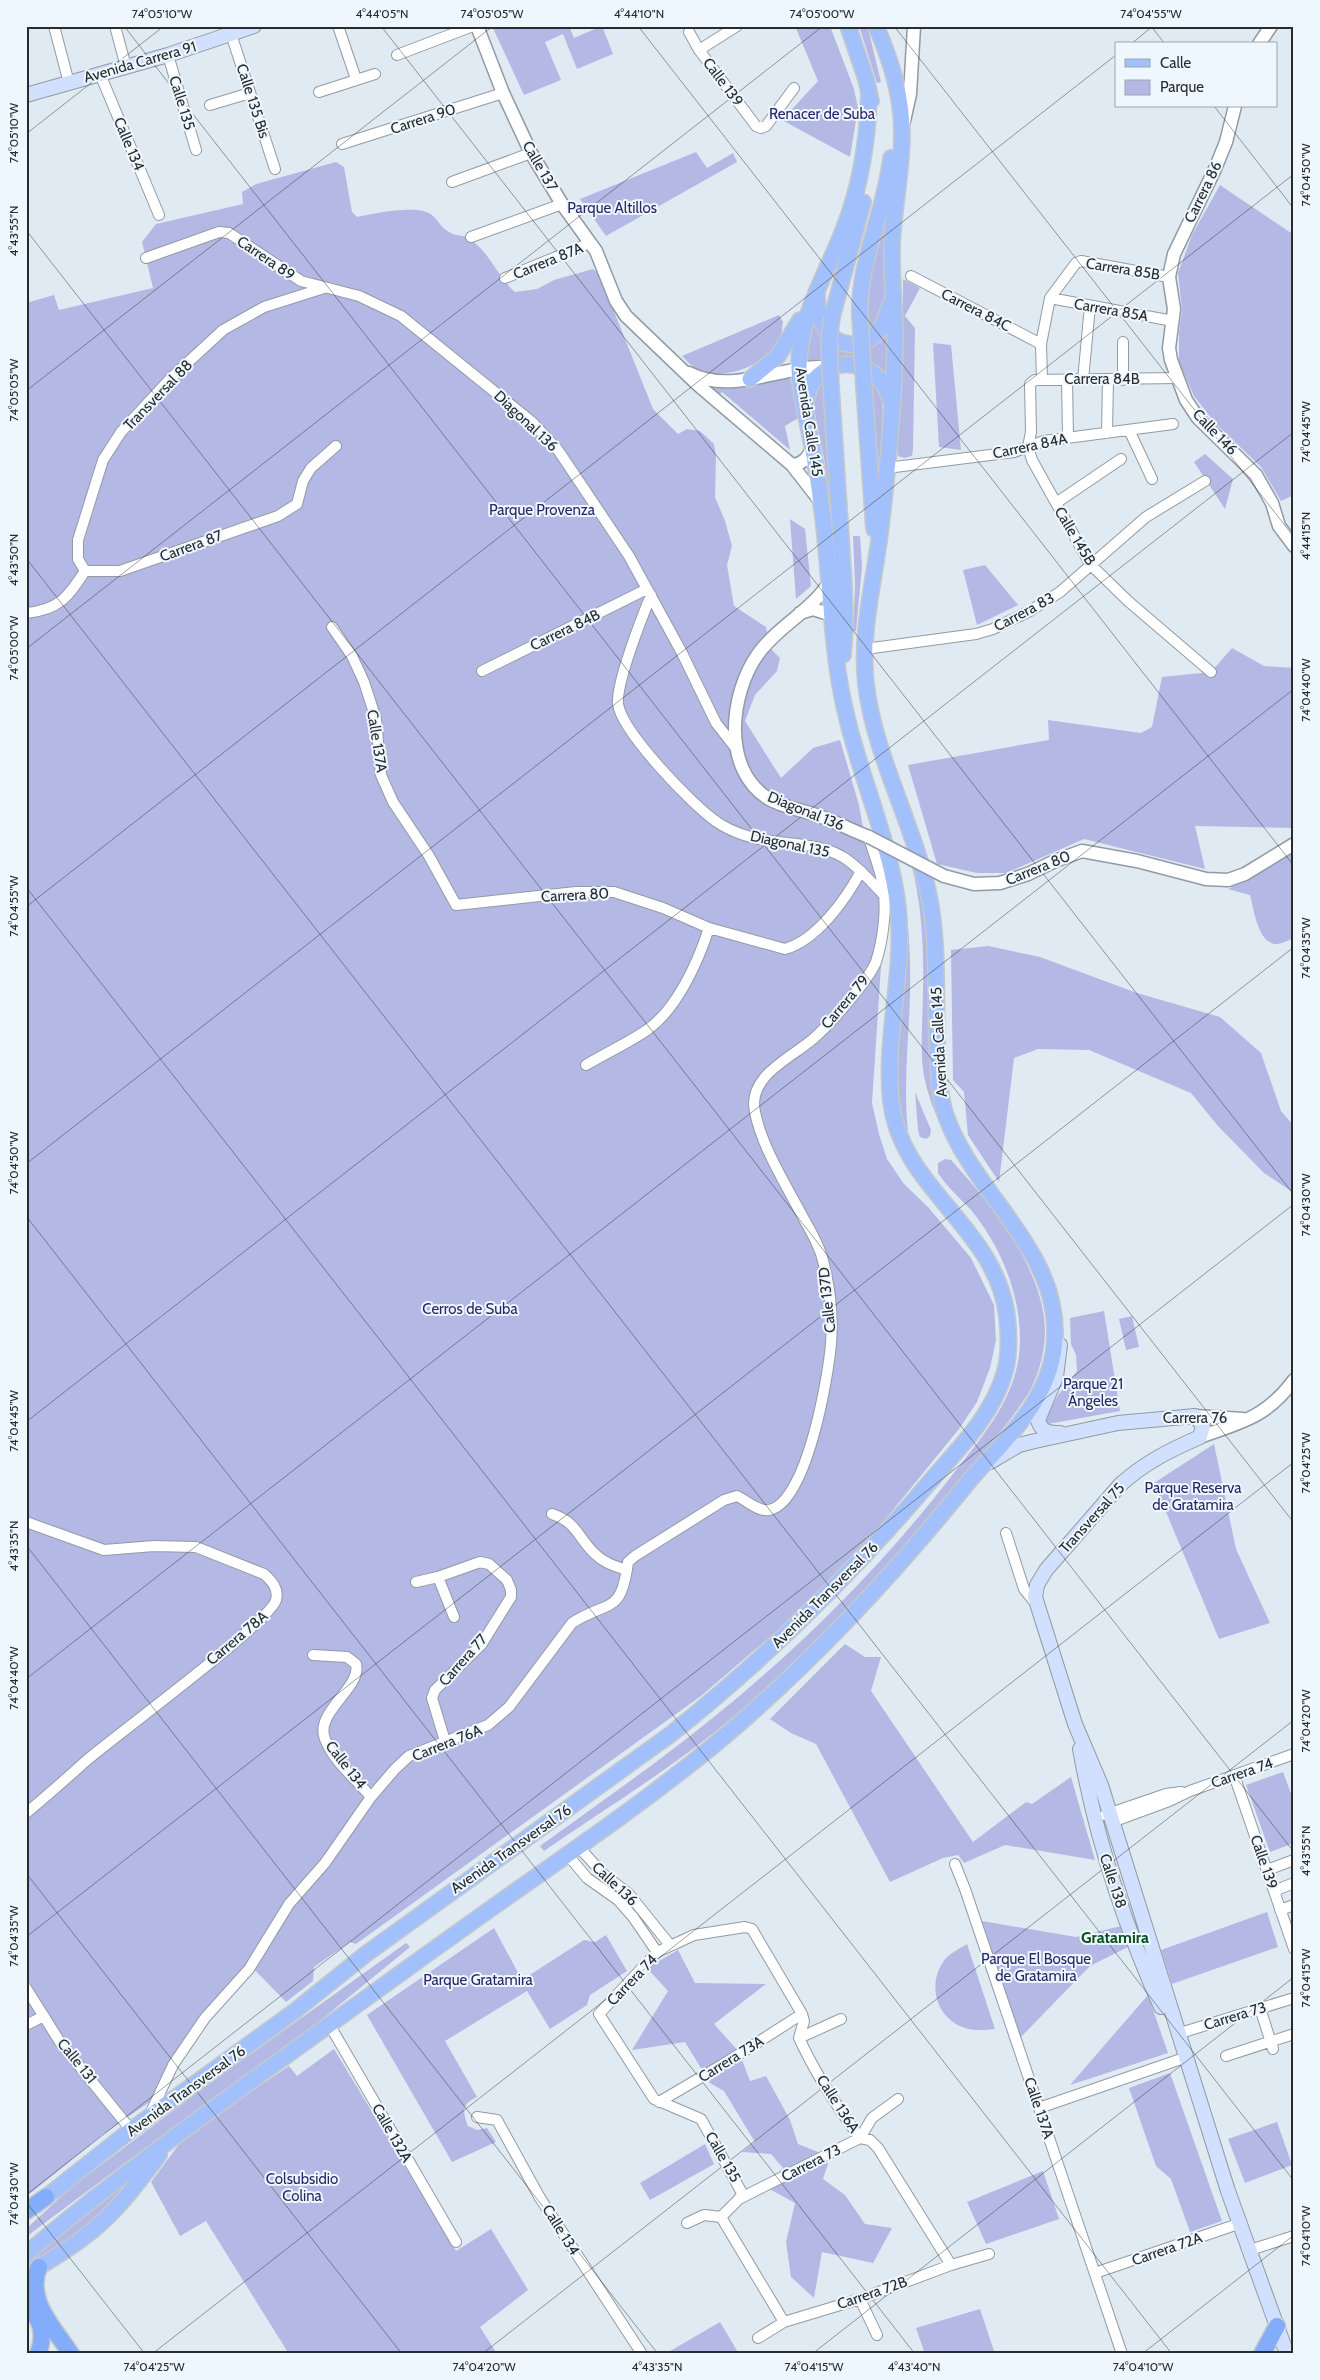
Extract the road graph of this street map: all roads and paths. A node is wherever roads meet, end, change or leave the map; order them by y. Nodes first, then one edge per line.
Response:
1 (54, 26) edge
2 (116, 26) edge
3 (254, 26) edge
4 (338, 26) edge
5 (475, 26) edge
6 (738, 26) edge
7 (848, 26) edge
8 (876, 26) edge
9 (914, 26) edge
10 (1271, 26) edge
11 (689, 32) dead end
12 (231, 34) junction
13 (1260, 42) edge
14 (699, 50) junction
15 (168, 55) junction
16 (397, 55) dead end
17 (126, 67) junction
18 (100, 74) junction
19 (375, 74) dead end
20 (356, 79) junction
21 (70, 83) junction
22 (794, 88) dead end
23 (319, 92) dead end
24 (869, 92) junction
25 (250, 93) junction
26 (503, 93) junction
27 (26, 95) edge
28 (210, 105) dead end
29 (1234, 108) edge
30 (902, 134) junction
31 (342, 144) dead end
32 (196, 150) dead end
33 (531, 153) junction
34 (275, 169) dead end
35 (452, 182) dead end
36 (562, 204) junction
37 (159, 215) dead end
38 (471, 237) dead end
39 (590, 243) junction
40 (146, 258) dead end
41 (910, 276) dead end
42 (892, 277) junction
43 (1170, 277) junction
44 (505, 278) dead end
45 (324, 288) junction
46 (816, 293) junction
47 (1050, 298) junction
48 (1090, 306) junction
49 (1173, 321) junction
50 (1124, 342) dead end
51 (1041, 344) junction
52 (676, 365) junction
53 (836, 366) junction
54 (799, 369) junction
55 (1176, 378) junction
56 (750, 379) junction
57 (1042, 379) junction
58 (1067, 379) junction
59 (1083, 380) junction
60 (1108, 380) junction
61 (1123, 380) junction
62 (890, 409) junction
63 (1173, 424) dead end
64 (809, 427) junction
65 (1129, 430) junction
66 (1107, 433) junction
67 (1068, 437) junction
68 (336, 446) dead end
69 (813, 447) junction
70 (1028, 447) junction
71 (1121, 460) dead end
72 (792, 465) junction
73 (887, 468) junction
74 (1152, 479) dead end
75 (1205, 481) dead end
76 (822, 503) junction
77 (1056, 503) junction
78 (1294, 546) edge
79 (1090, 564) junction
80 (875, 568) junction
81 (85, 571) junction
82 (830, 581) junction
83 (649, 592) junction
84 (26, 613) edge
85 (800, 613) junction
86 (832, 616) junction
87 (332, 626) dead end
88 (865, 649) junction
89 (482, 671) dead end
90 (1211, 672) dead end
91 (843, 702) junction
92 (738, 751) junction
93 (866, 836) junction
94 (1294, 844) edge
95 (861, 871) junction
96 (885, 896) junction
97 (456, 905) joint
98 (709, 928) junction
99 (586, 1065) dead end
100 (755, 1112) joint
101 (1053, 1306) junction
102 (1294, 1380) edge
103 (1196, 1416) junction
104 (1248, 1419) junction
105 (1083, 1432) junction
106 (1200, 1437) junction
107 (960, 1446) joint
108 (977, 1472) junction
109 (763, 1510) joint
110 (552, 1514) dead end
111 (26, 1522) edge
112 (1006, 1533) dead end
113 (627, 1570) junction
114 (438, 1577) junction
115 (416, 1582) dead end
116 (1036, 1605) junction
117 (454, 1618) dead end
118 (313, 1655) dead end
119 (446, 1741) junction
120 (1294, 1754) edge
121 (1234, 1775) junction
122 (371, 1797) junction
123 (26, 1813) edge
124 (1105, 1818) junction
125 (573, 1850) junction
126 (1294, 1860) edge
127 (955, 1864) dead end
128 (1267, 1870) junction
129 (1129, 1876) junction
130 (1112, 1881) junction
131 (1294, 1884) edge
132 (1274, 1891) junction
133 (1294, 1905) edge
134 (643, 1910) junction
135 (1280, 1910) junction
136 (633, 1917) junction
137 (670, 1945) junction
138 (1294, 1950) edge
139 (657, 1952) junction
140 (26, 1988) edge
141 (1294, 1998) edge
142 (26, 2008) edge
143 (1260, 2008) junction
144 (41, 2012) junction
145 (599, 2014) joint
146 (802, 2014) junction
147 (841, 2019) dead end
148 (26, 2024) edge
149 (329, 2024) junction
150 (1177, 2034) junction
151 (1294, 2034) edge
152 (799, 2038) junction
153 (1272, 2045) junction
154 (1226, 2056) dead end
155 (1184, 2058) junction
156 (898, 2099) dead end
157 (659, 2102) junction
158 (1039, 2108) junction
159 (477, 2117) dead end
160 (149, 2118) junction
161 (131, 2130) junction
162 (172, 2138) junction
163 (860, 2138) junction
164 (1220, 2163) junction
165 (46, 2197) joint
166 (739, 2199) junction
167 (26, 2212) edge
168 (721, 2217) junction
169 (687, 2223) dead end
170 (1238, 2224) junction
171 (1294, 2236) edge
172 (456, 2242) dead end
173 (1253, 2249) junction
174 (26, 2254) edge
175 (989, 2254) dead end
176 (951, 2265) junction
177 (33, 2271) edge
178 (1095, 2273) junction
179 (1262, 2284) junction
180 (860, 2299) junction
181 (26, 2306) edge
182 (784, 2322) junction
183 (1277, 2326) junction
184 (877, 2335) dead end
185 (758, 2338) dead end
186 (38, 2354) edge
187 (71, 2354) edge
188 (642, 2354) edge
189 (1122, 2354) edge
190 (1262, 2354) edge
191 (1287, 2354) edge

1 - 21 street
2 - 17 street
3 - 12 main road, Avenida Carrera 91
4 - 20 street
5 - 16 street
5 - 26 street, Calle 137
6 - 14 street
7 - 24 main road, Avenida Calle 145
8 - 30 main road, Avenida Calle 145
8 - 80 main road, Avenida Calle 145, bridge
9 - 30 street
10 - 13 street
11 - 14 street, Calle 139
12 - 15 main road, Avenida Carrera 91
12 - 25 street, Calle 135 Bis
14 - 22 street, Calle 139
15 - 17 main road, Avenida Carrera 91
15 - 32 street, Calle 135
17 - 18 main road, Avenida Carrera 91
18 - 21 main road, Avenida Carrera 91
18 - 37 street, Calle 134
19 - 20 street
20 - 23 street
21 - 27 main road, Avenida Carrera 91
24 - 46 main road, Avenida Calle 145
24 - 91 main road, Avenida Calle 145, bridge
25 - 28 street
25 - 34 street, Calle 135 Bis
26 - 31 street, Carrera 90
26 - 33 street, Calle 137
29 - 43 street, Carrera 86
30 - 42 main road, Avenida Calle 145
33 - 35 street
33 - 36 street, Calle 137
36 - 38 street
36 - 39 street, Calle 137
39 - 44 street, Carrera 87A
39 - 52 street, Calle 137
40 - 45 street, Carrera 89
41 - 51 street, Carrera 84C
42 - 46 main road
42 - 62 main road, Avenida Calle 145
43 - 47 street, Carrera 85B
43 - 49 street, Calle 146
45 - 81 street, Transversal 88
45 - 83 street, Diagonal 136
46 - 54 main road, Avenida Calle 145
46 - 56 main road
47 - 48 street, Carrera 85A
47 - 51 street
48 - 49 street, Carrera 85A
48 - 59 street
49 - 55 street, Calle 146
50 - 61 street
51 - 57 street
52 - 56 street, Calle 137
52 - 72 street, Calle 137
53 - 54 street, Calle 137
53 - 62 main road
53 - 64 main road
54 - 56 street, Calle 137
54 - 64 main road, Avenida Calle 145
55 - 61 street, Carrera 84B
55 - 78 street, Calle 146
57 - 58 street, Carrera 84B
57 - 70 street, Carrera 84B
58 - 59 street, Carrera 84B
58 - 67 street
59 - 60 street, Carrera 84B
60 - 61 street, Carrera 84B
60 - 66 street
62 - 73 main road, Avenida Calle 145
63 - 65 street, Carrera 84A
64 - 69 main road, Avenida Calle 145
65 - 66 street, Carrera 84A
65 - 74 street
66 - 67 street, Carrera 84A
67 - 70 street, Carrera 84A
68 - 81 street, Carrera 87
69 - 72 street
69 - 76 main road, Avenida Calle 145
70 - 73 street, Carrera 84A
70 - 77 street, Calle 145B
71 - 77 street
72 - 76 street, Calle 137
73 - 80 main road, Avenida Calle 145
75 - 79 street, Carrera 83
76 - 82 main road, Avenida Calle 145
77 - 79 street, Calle 145B
79 - 88 street, Carrera 83
79 - 90 street, Calle 145B
80 - 88 main road, Avenida Calle 145
81 - 84 street
82 - 85 street, Diagonal 136
82 - 86 main road, Avenida Calle 145
83 - 89 street, Carrera 84B
83 - 92 street, Diagonal 136
83 - 95 street, Diagonal 135
85 - 86 street
85 - 92 street, Diagonal 136
86 - 91 main road, Avenida Calle 145
87 - 97 street, Calle 137A
88 - 101 main road, Avenida Calle 145
91 - 107 main road, Avenida Calle 145
92 - 93 street, Diagonal 136
93 - 94 street, Carrera 80, bridge
93 - 96 street, Carrera 79
95 - 96 street, Diagonal 135
95 - 98 street, Carrera 80
96 - 100 street, Carrera 79
97 - 98 street, Carrera 80
98 - 99 street
100 - 109 street, Calle 137D
101 - 105 main road, Carrera 76
101 - 108 main road, Avenida Calle 145
102 - 104 street, Carrera 76
103 - 104 street, Carrera 76
103 - 105 main road, Carrera 76
103 - 106 main road
104 - 106 street, Transversal 75
105 - 108 main road, Carrera 76
106 - 116 main road, Transversal 75
107 - 160 main road, Avenida Transversal 76
108 - 125 main road, Avenida Transversal 76
109 - 113 street, Carrera 76A
110 - 113 street
111 - 123 street, Carrera 78A
112 - 116 street, Calle 138
113 - 119 street, Carrera 76A
114 - 115 street
114 - 117 street
114 - 119 street, Carrera 77
116 - 124 main road, Calle 138
118 - 122 street, Calle 134
119 - 122 street, Carrera 76A
120 - 121 street, Carrera 74
121 - 124 street, Carrera 74
121 - 128 street, Calle 139
122 - 160 street, Carrera 76A
124 - 129 main road, Calle 138
124 - 130 main road, Calle 138
125 - 134 street, Calle 136
125 - 136 street, Calle 136
125 - 149 main road, Avenida Transversal 76
126 - 128 street
127 - 158 street, Calle 137A
128 - 132 street, Calle 139
129 - 130 main road
129 - 150 main road, Calle 138
130 - 155 main road, Calle 138
131 - 132 street
132 - 135 street, Calle 139
133 - 135 street
134 - 136 street
134 - 137 street, Calle 136
135 - 138 street, Calle 139
136 - 139 street, Calle 136
137 - 139 street, Carrera 74
137 - 146 street, Carrera 74
139 - 145 street, Carrera 74
140 - 144 street, Calle 131
141 - 143 street, Carrera 73
142 - 144 street
143 - 150 street, Carrera 73
143 - 153 street
144 - 148 street
144 - 161 street, Calle 131
145 - 157 street, Calle 135
146 - 152 street
146 - 157 street, Carrera 73A
147 - 152 street
149 - 162 main road, Avenida Transversal 76
149 - 172 street, Calle 132A
150 - 155 main road, Calle 138
151 - 153 street
152 - 163 street, Calle 136A
153 - 154 street
155 - 158 street
155 - 164 main road, Calle 138
156 - 163 street
157 - 166 street, Calle 135
158 - 178 street, Calle 137A
159 - 188 street, Calle 134
160 - 161 main road, Avenida Transversal 76
161 - 165 main road, Avenida Transversal 76
162 - 174 main road, Avenida Transversal 76
162 - 177 main road, Avenida Transversal 76
163 - 166 street, Carrera 73
163 - 176 street, Calle 136A
164 - 170 main road, Calle 138
164 - 173 main road, Calle 138
165 - 167 highway
166 - 168 street, Calle 135
168 - 169 street
168 - 182 street
170 - 178 street, Carrera 72A
170 - 179 main road, Calle 138
171 - 173 street
173 - 179 main road, Calle 138
175 - 176 street, Carrera 72B
176 - 180 street, Carrera 72B
177 - 187 highway
178 - 189 street, Calle 137A
179 - 183 main road, Calle 138
180 - 182 street, Carrera 72B
180 - 184 street
181 - 186 highway
182 - 185 street, Carrera 72B
183 - 190 highway
183 - 191 main road, Calle 138

